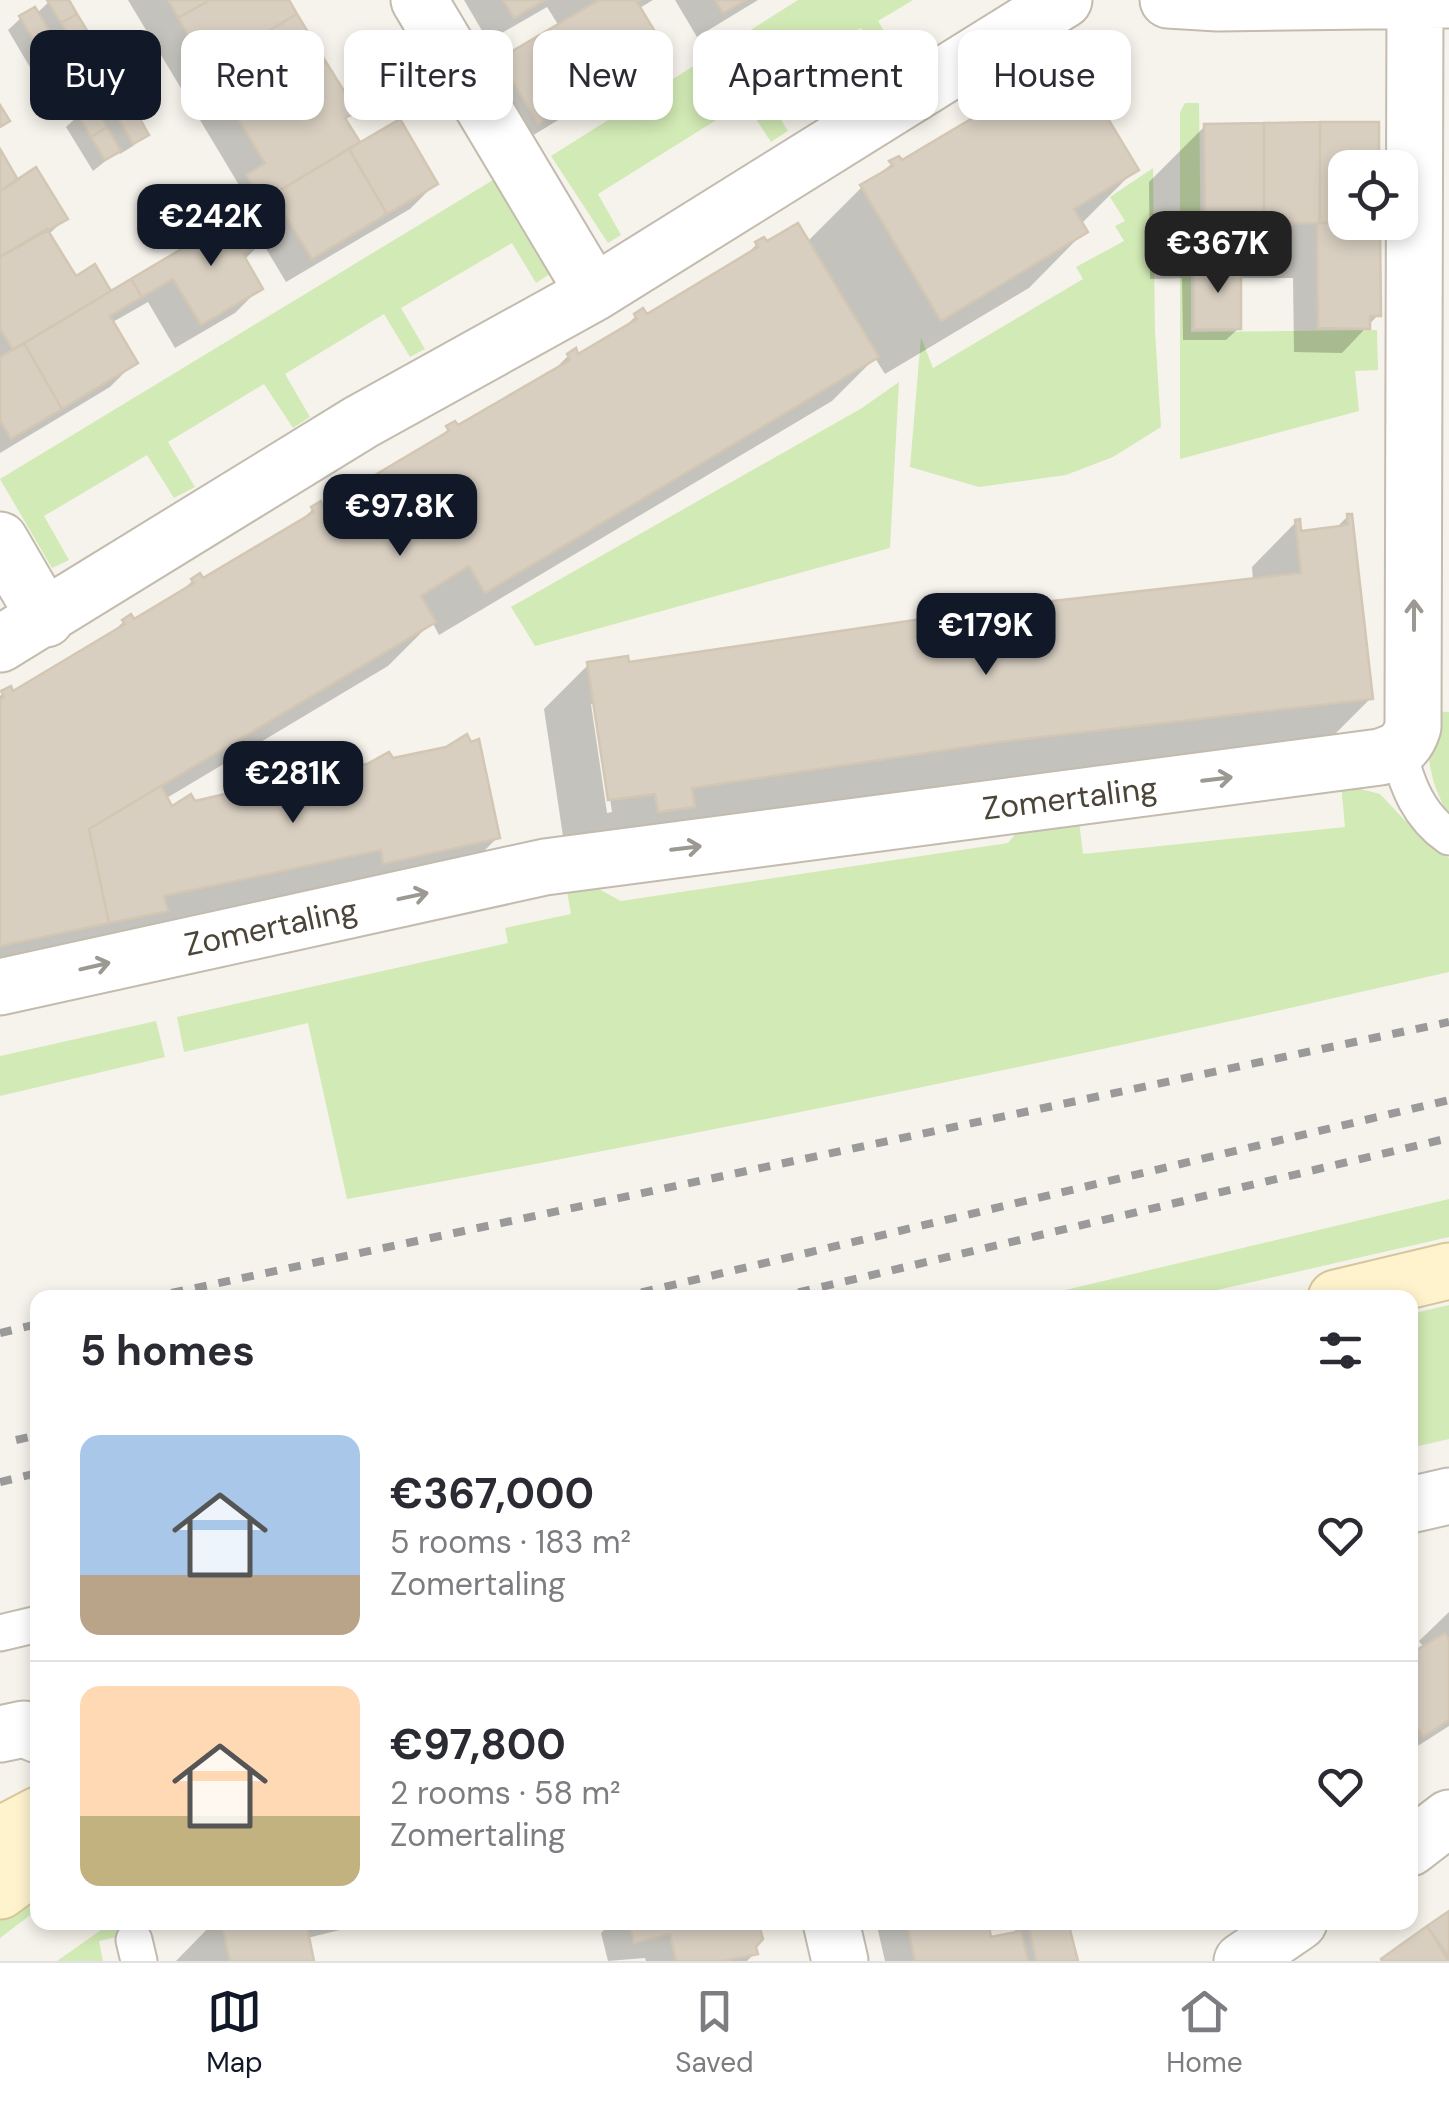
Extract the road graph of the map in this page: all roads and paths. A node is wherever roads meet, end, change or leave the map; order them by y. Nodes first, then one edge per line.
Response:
1 (419, 0) edge
2 (1064, 0) edge
3 (1168, 0) edge
4 (1415, 0) edge
5 (1449, 0) edge
6 (594, 293) junction
7 (0, 540) edge
8 (46, 618) junction
9 (0, 644) edge
10 (1398, 752) junction
11 (1449, 838) edge
12 (0, 987) edge
13 (1449, 1271) edge
14 (1369, 1290) edge
15 (1449, 1496) edge
16 (1418, 1503) edge
17 (30, 1626) edge
18 (0, 1632) edge
19 (30, 1732) edge
20 (0, 1734) edge
21 (1449, 1818) edge
22 (30, 1819) edge
23 (0, 1835) edge
24 (1418, 1842) edge
25 (30, 1868) edge
26 (0, 1891) edge
27 (833, 1930) edge
28 (1288, 1930) edge
29 (840, 1961) edge
30 (1242, 1961) edge

1 - 6 street
2 - 6 street
3 - 4 street
4 - 5 street
10 -> 4 street
6 - 8 street
7 - 8 street
8 - 9 street
10 - 11 lane
12 -> 10 street, Zomertaling
13 - 14 street
15 - 16 street
17 - 18 lane
19 - 20 street
21 - 24 street
22 - 23 street
25 - 26 street
27 - 29 street
28 - 30 street

